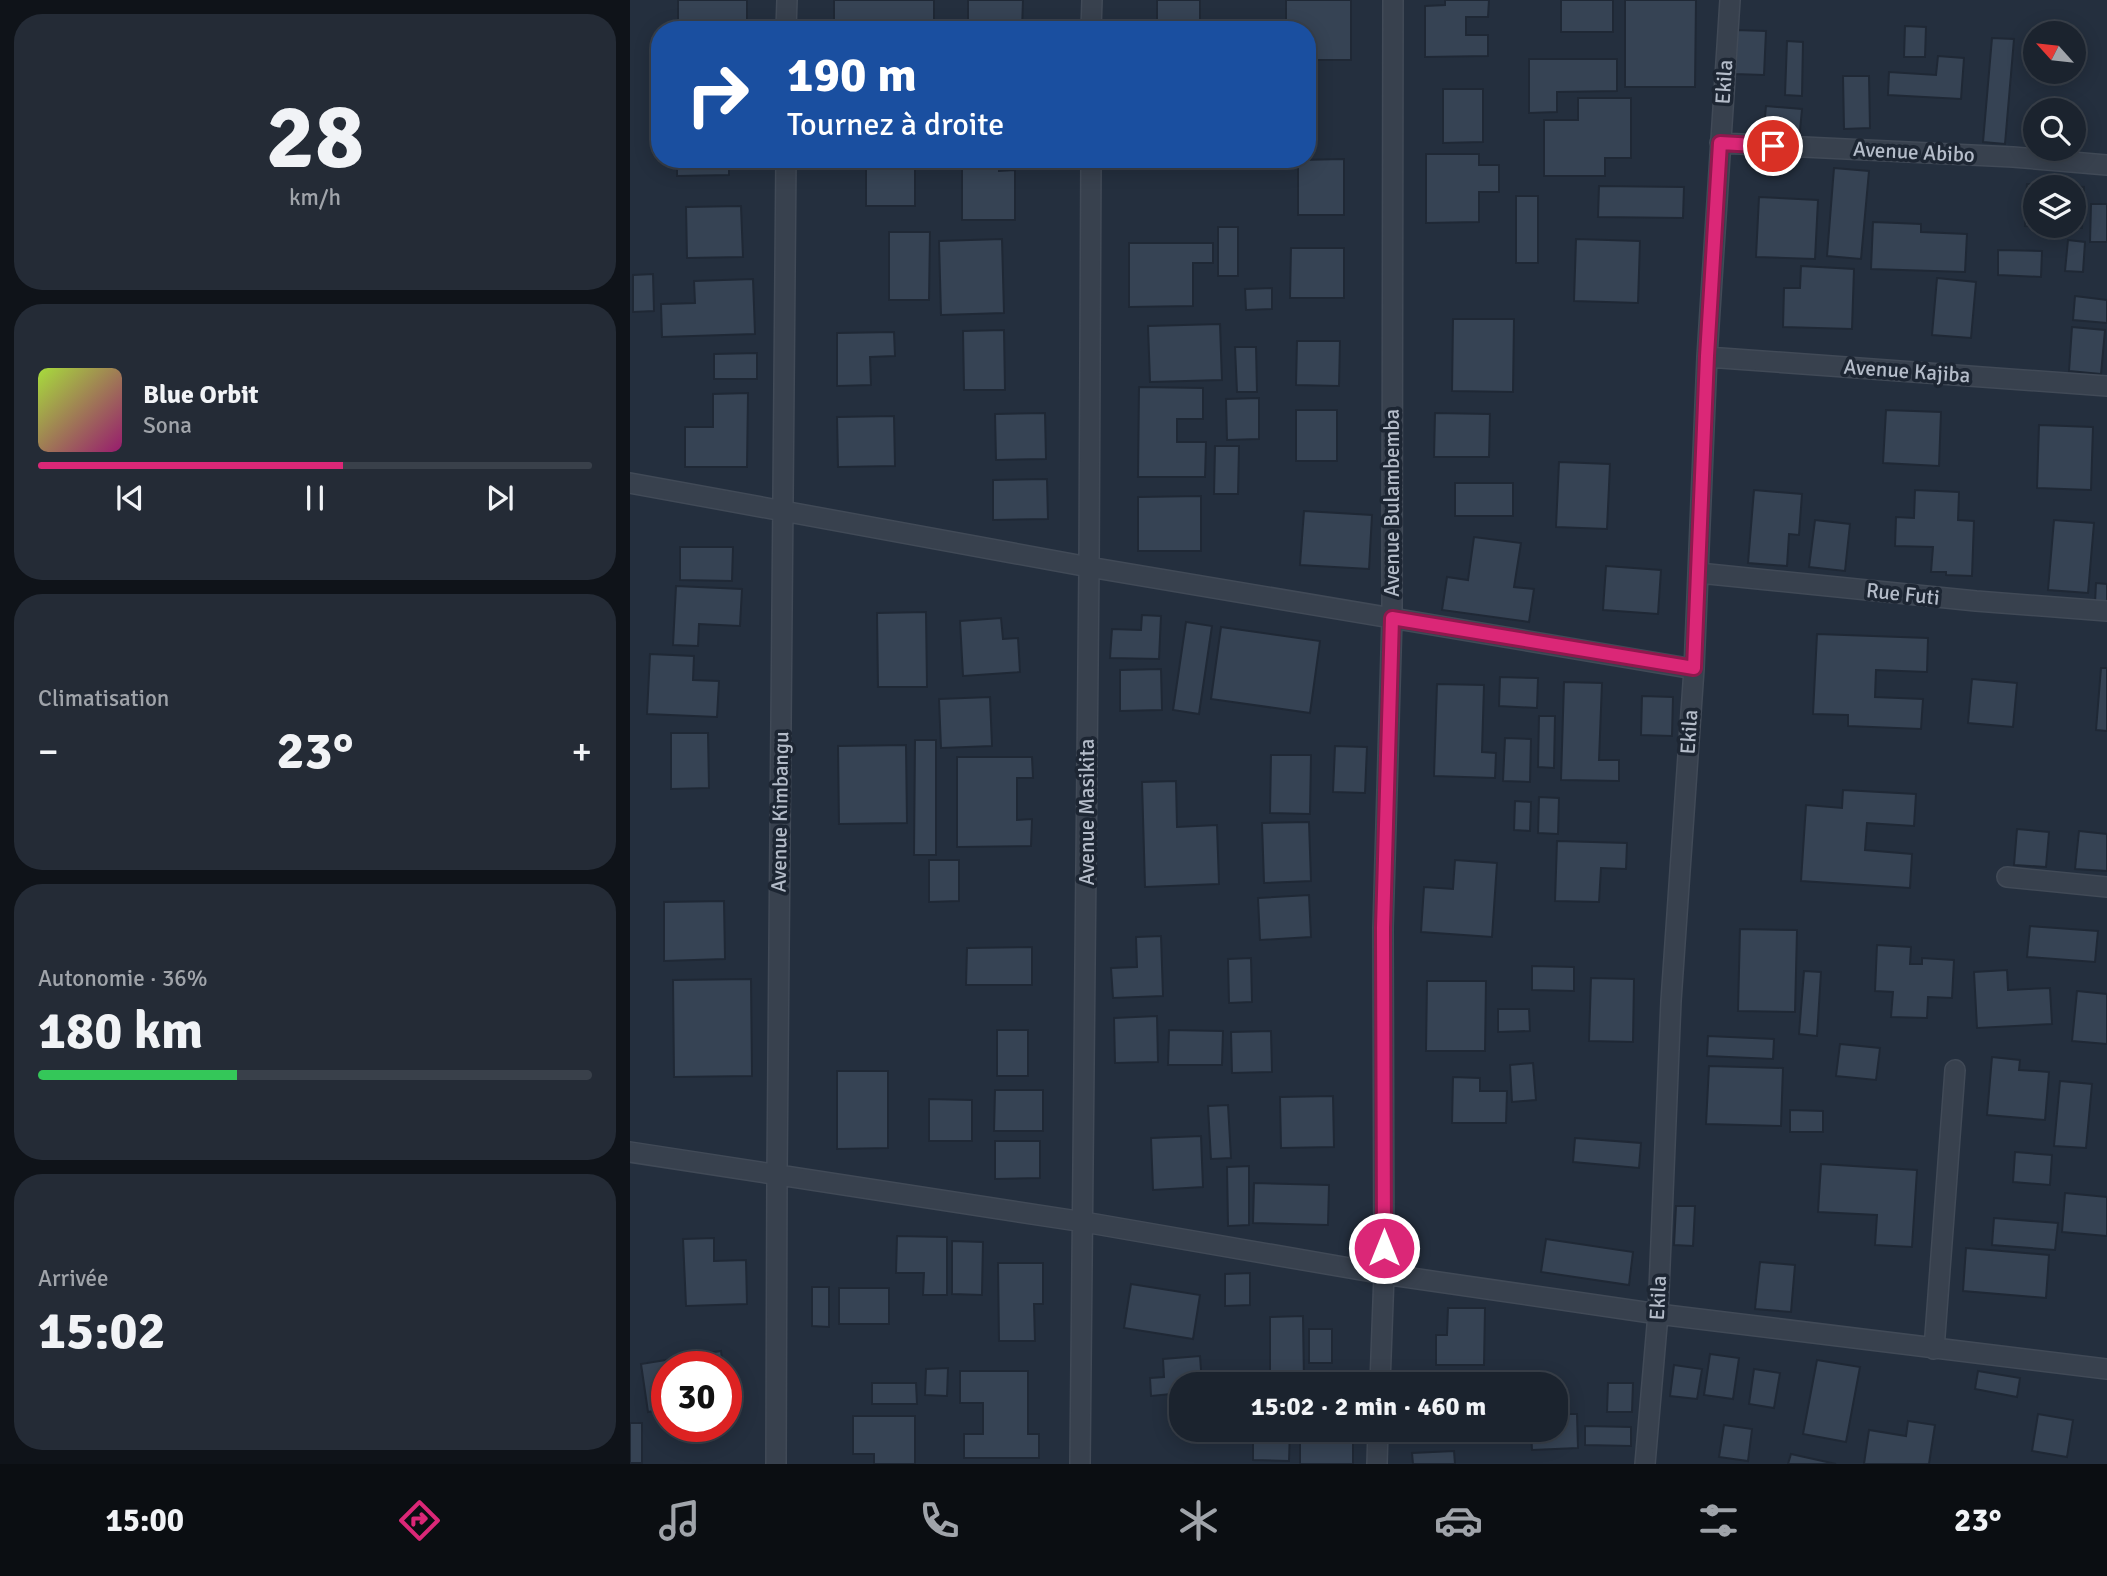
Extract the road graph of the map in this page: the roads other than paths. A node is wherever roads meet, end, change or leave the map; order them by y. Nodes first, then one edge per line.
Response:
1 (787, 0) edge
2 (1092, 0) edge
3 (1393, 0) edge
4 (1730, 0) edge
5 (786, 21) edge
6 (1091, 21) edge
7 (1720, 143) junction
8 (2107, 165) edge
9 (786, 168) edge
10 (1091, 168) edge
11 (1707, 356) junction
12 (2107, 386) edge
13 (630, 483) edge
14 (783, 511) junction
15 (1089, 566) junction
16 (1699, 573) junction
17 (2107, 611) edge
18 (1392, 618) junction
19 (1694, 668) junction
20 (2007, 877) dead end
21 (2107, 887) edge
22 (1955, 1070) dead end
23 (630, 1152) edge
24 (777, 1175) junction
25 (1084, 1222) junction
26 (1384, 1274) junction
27 (1658, 1314) junction
28 (1934, 1349) junction
29 (2107, 1369) edge
30 (1380, 1372) edge
31 (1378, 1442) edge
32 (776, 1464) edge
33 (1080, 1464) edge
34 (1377, 1464) edge
35 (1645, 1464) edge

1 - 5 street
2 - 6 street
3 - 18 street, Avenue Bulambemba
4 - 7 street, Ekila
7 - 8 street, Avenue Abibo
7 - 11 street, Ekila
9 - 14 street, Avenue Kimbangu
10 - 15 street, Avenue Masikita
11 - 12 street, Avenue Kajiba
11 - 16 street, Ekila
13 - 14 street
14 - 15 street
14 - 24 street, Avenue Kimbangu
15 - 18 street
15 - 25 street, Avenue Masikita
16 - 17 street, Rue Futi
16 - 19 street, Ekila
18 - 19 street
18 - 26 street, Avenue Bulambemba
19 - 27 street, Ekila
20 - 21 street
22 - 28 street
23 - 24 street
24 - 25 street
24 - 32 street, Avenue Kimbangu
25 - 26 street
25 - 33 street, Avenue Masikita
26 - 27 street
26 - 30 street, Avenue Bulambemba
27 - 28 street
27 - 35 street, Ekila
28 - 29 street
31 - 34 street

